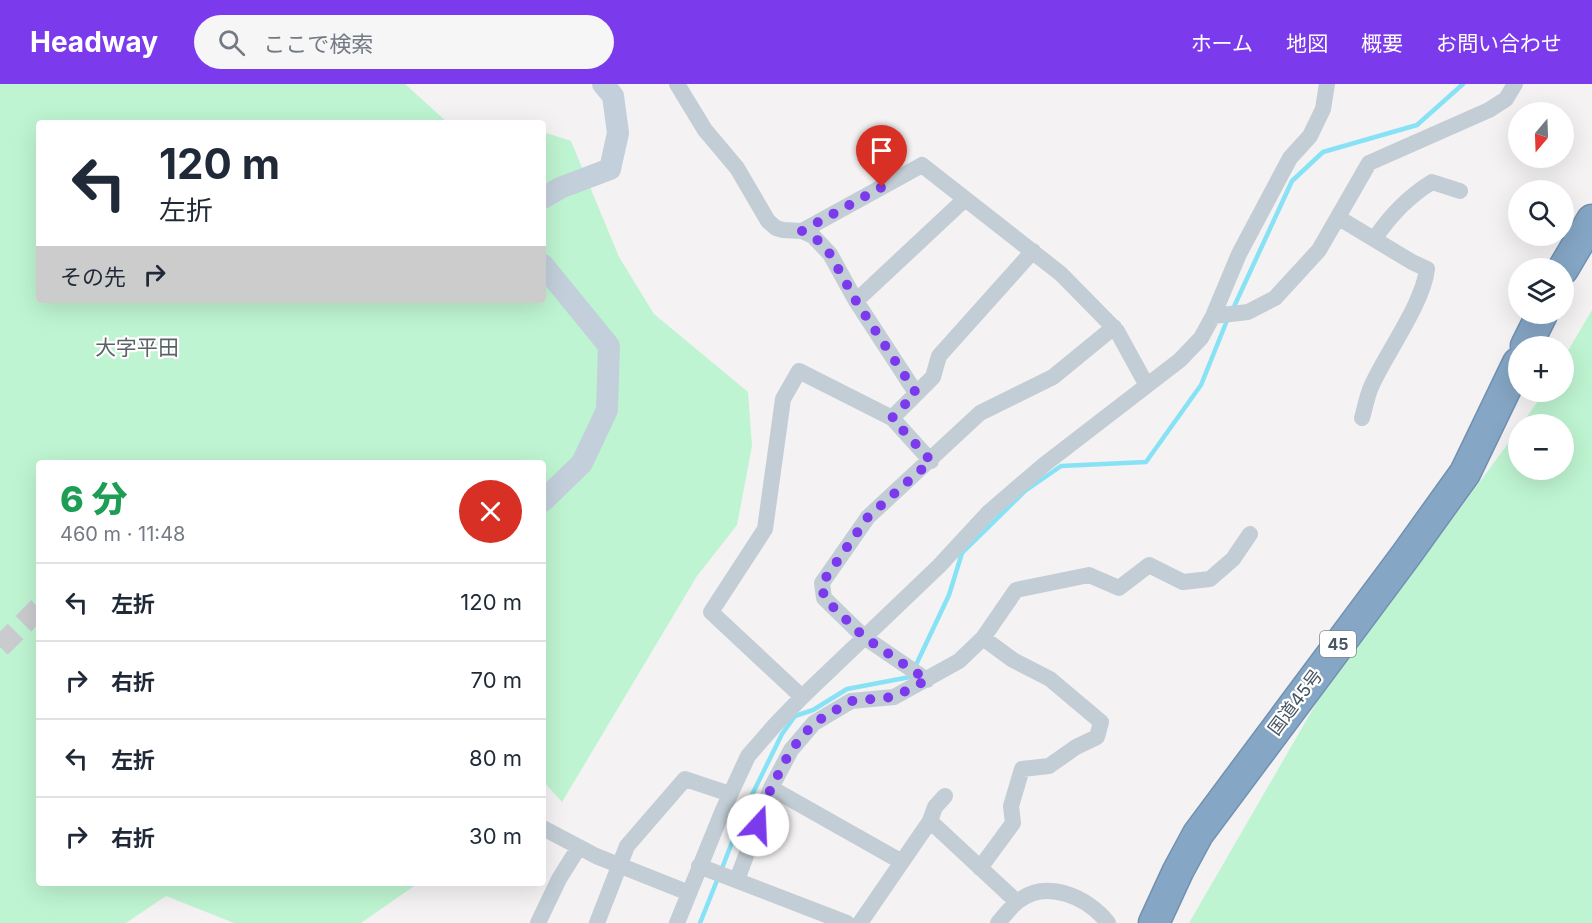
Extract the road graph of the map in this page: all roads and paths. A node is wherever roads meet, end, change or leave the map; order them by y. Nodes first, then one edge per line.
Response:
1 (603, 84) edge
2 (677, 84) edge
3 (1327, 84) edge
4 (1515, 84) edge
5 (1460, 191) dead end
6 (546, 196) edge
7 (965, 199) junction
8 (1339, 218) junction
9 (1592, 220) edge
10 (802, 231) junction
11 (1375, 238) junction
12 (1033, 251) junction
13 (1570, 258) edge
14 (546, 269) edge
15 (856, 301) junction
16 (1217, 316) junction
17 (1114, 327) junction
18 (1146, 384) junction
19 (1508, 384) edge
20 (916, 393) junction
21 (892, 418) junction
22 (1362, 418) dead end
23 (931, 461) junction
24 (546, 498) edge
25 (1250, 534) dead end
26 (864, 637) junction
27 (983, 638) junction
28 (918, 674) junction
29 (802, 697) junction
30 (771, 788) junction
31 (730, 794) junction
32 (945, 796) dead end
33 (930, 822) junction
34 (546, 830) edge
35 (579, 847) junction
36 (902, 862) junction
37 (619, 866) junction
38 (980, 868) junction
39 (719, 873) junction
40 (689, 893) junction
41 (1017, 902) junction
42 (538, 923) edge
43 (597, 923) edge
44 (677, 923) edge
45 (847, 923) edge
46 (860, 923) edge
47 (998, 923) edge
48 (1108, 923) edge
49 (1154, 923) edge

1 - 6 street
2 - 10 street
3 - 16 street
4 - 8 street
5 - 11 street
7 - 10 street
7 - 12 street
7 - 15 street
8 - 11 street
8 - 16 street
9 - 13 highway
10 - 15 street
11 - 22 street
12 - 17 street
12 - 20 street
14 - 24 street
15 - 20 street
16 - 18 street
17 - 18 street
17 - 23 street
18 - 26 street
19 - 49 highway, 国道45号 / 45
20 - 21 street
21 - 23 street
21 - 29 street
23 - 26 street
25 - 27 street
26 - 28 street
26 - 29 street
27 - 28 street
27 - 38 street
28 - 30 street
29 - 31 street
30 - 36 street
30 - 39 street
31 - 37 street
31 - 39 street
32 - 33 street
33 - 36 street
33 - 38 street
34 - 35 street
35 - 37 street
35 - 42 street
36 - 46 street
37 - 40 street
37 - 43 street
38 - 41 street
39 - 40 street
39 - 45 street
40 - 44 street
41 - 47 street
41 - 48 street

